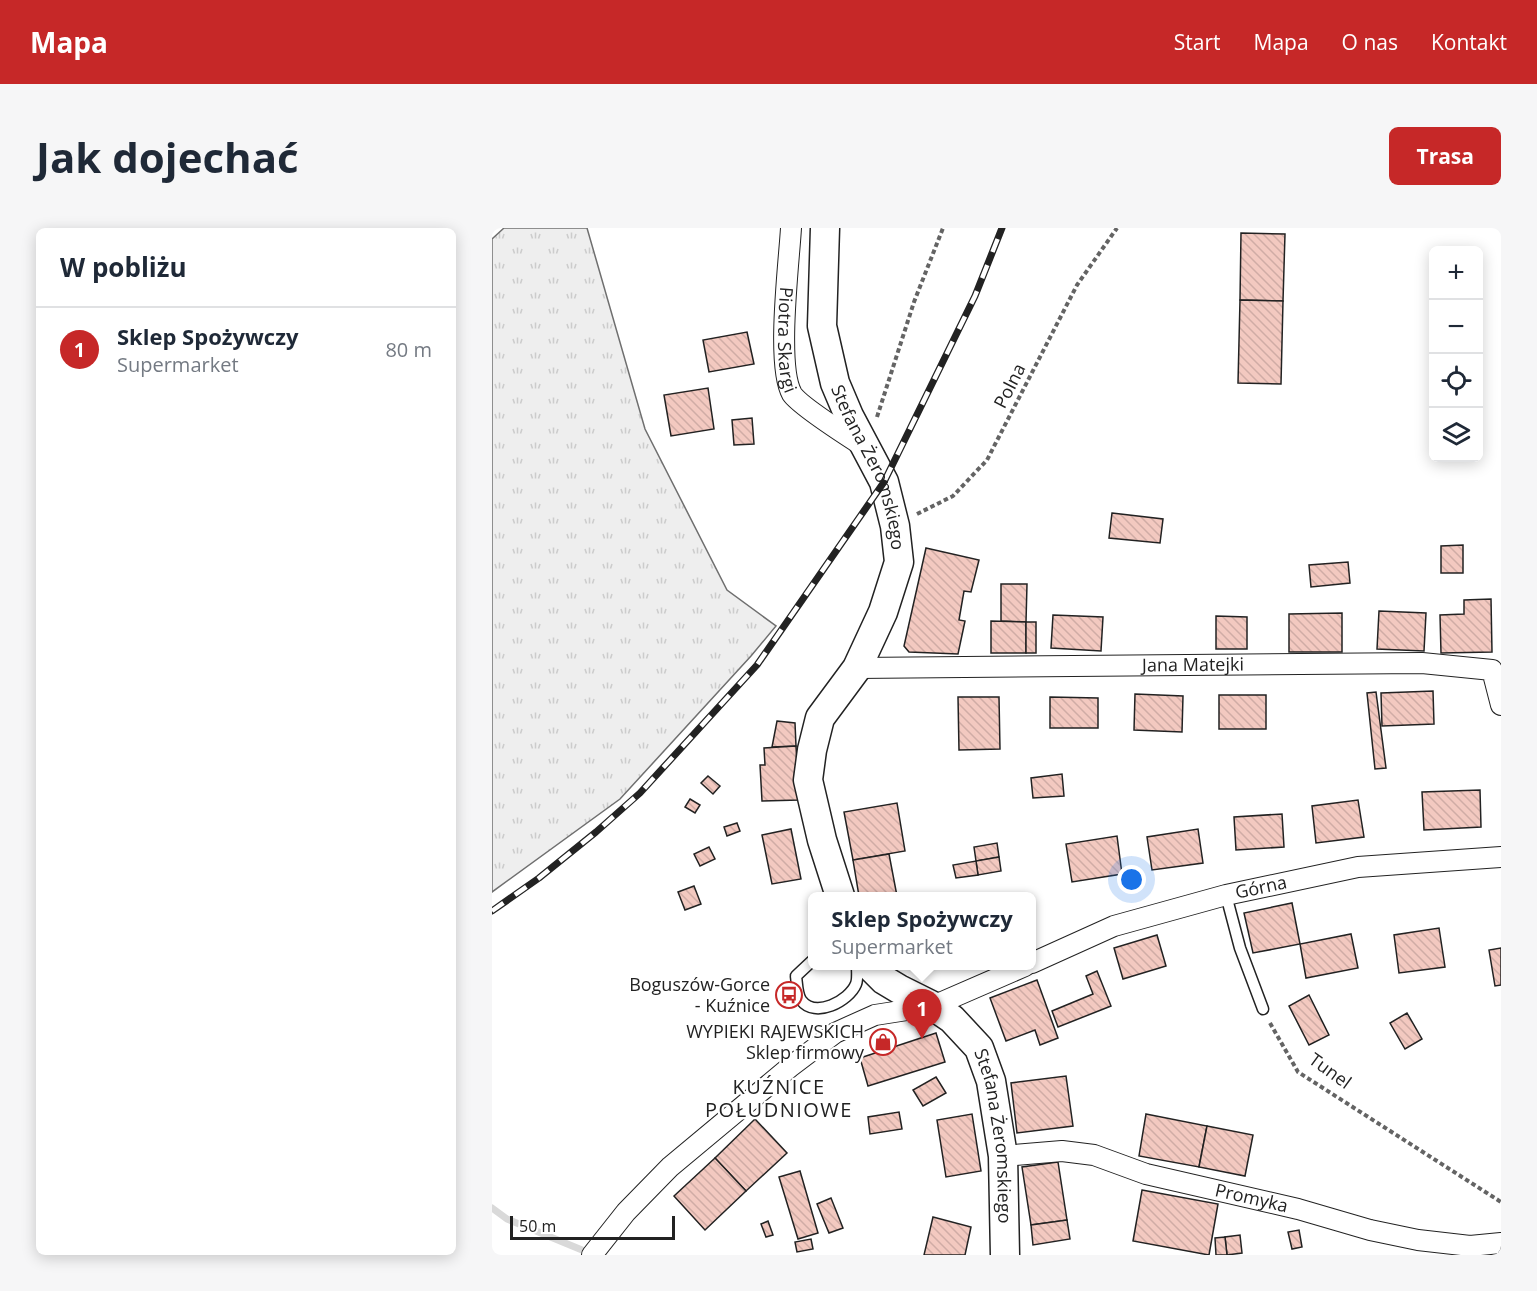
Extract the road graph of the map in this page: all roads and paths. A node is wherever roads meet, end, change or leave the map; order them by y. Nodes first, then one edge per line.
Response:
1 (791, 228) edge
2 (825, 228) edge
3 (943, 228) edge
4 (1117, 228) edge
5 (867, 448) junction
6 (895, 526) junction
7 (857, 668) junction
8 (1501, 705) edge
9 (1501, 857) edge
10 (838, 892) edge
11 (1226, 895) junction
12 (1036, 961) edge
13 (808, 964) edge
14 (857, 970) edge
15 (874, 970) edge
16 (1016, 970) edge
17 (933, 1006) junction
18 (1263, 1009) joint
19 (1003, 1156) junction
20 (1501, 1202) edge
21 (1501, 1243) edge
22 (592, 1255) edge
23 (1005, 1255) edge

1 - 5 street, Piotra Skargi
2 - 5 street, Stefana Żeromskiego
3 - 5 path
4 - 6 path, Polna
5 - 6 street, Stefana Żeromskiego
6 - 7 street, Stefana Żeromskiego
7 - 8 street, Jana Matejki
7 - 10 street, Stefana Żeromskiego
9 - 11 street, Górna
11 - 12 street, Górna
11 - 18 lane
13 - 14 lane
15 - 17 street, Stefana Żeromskiego
16 - 17 street
17 - 19 street, Stefana Żeromskiego
17 - 22 street
18 - 20 path, Tunel
19 - 21 street, Promyka
19 - 23 street, Stefana Żeromskiego

